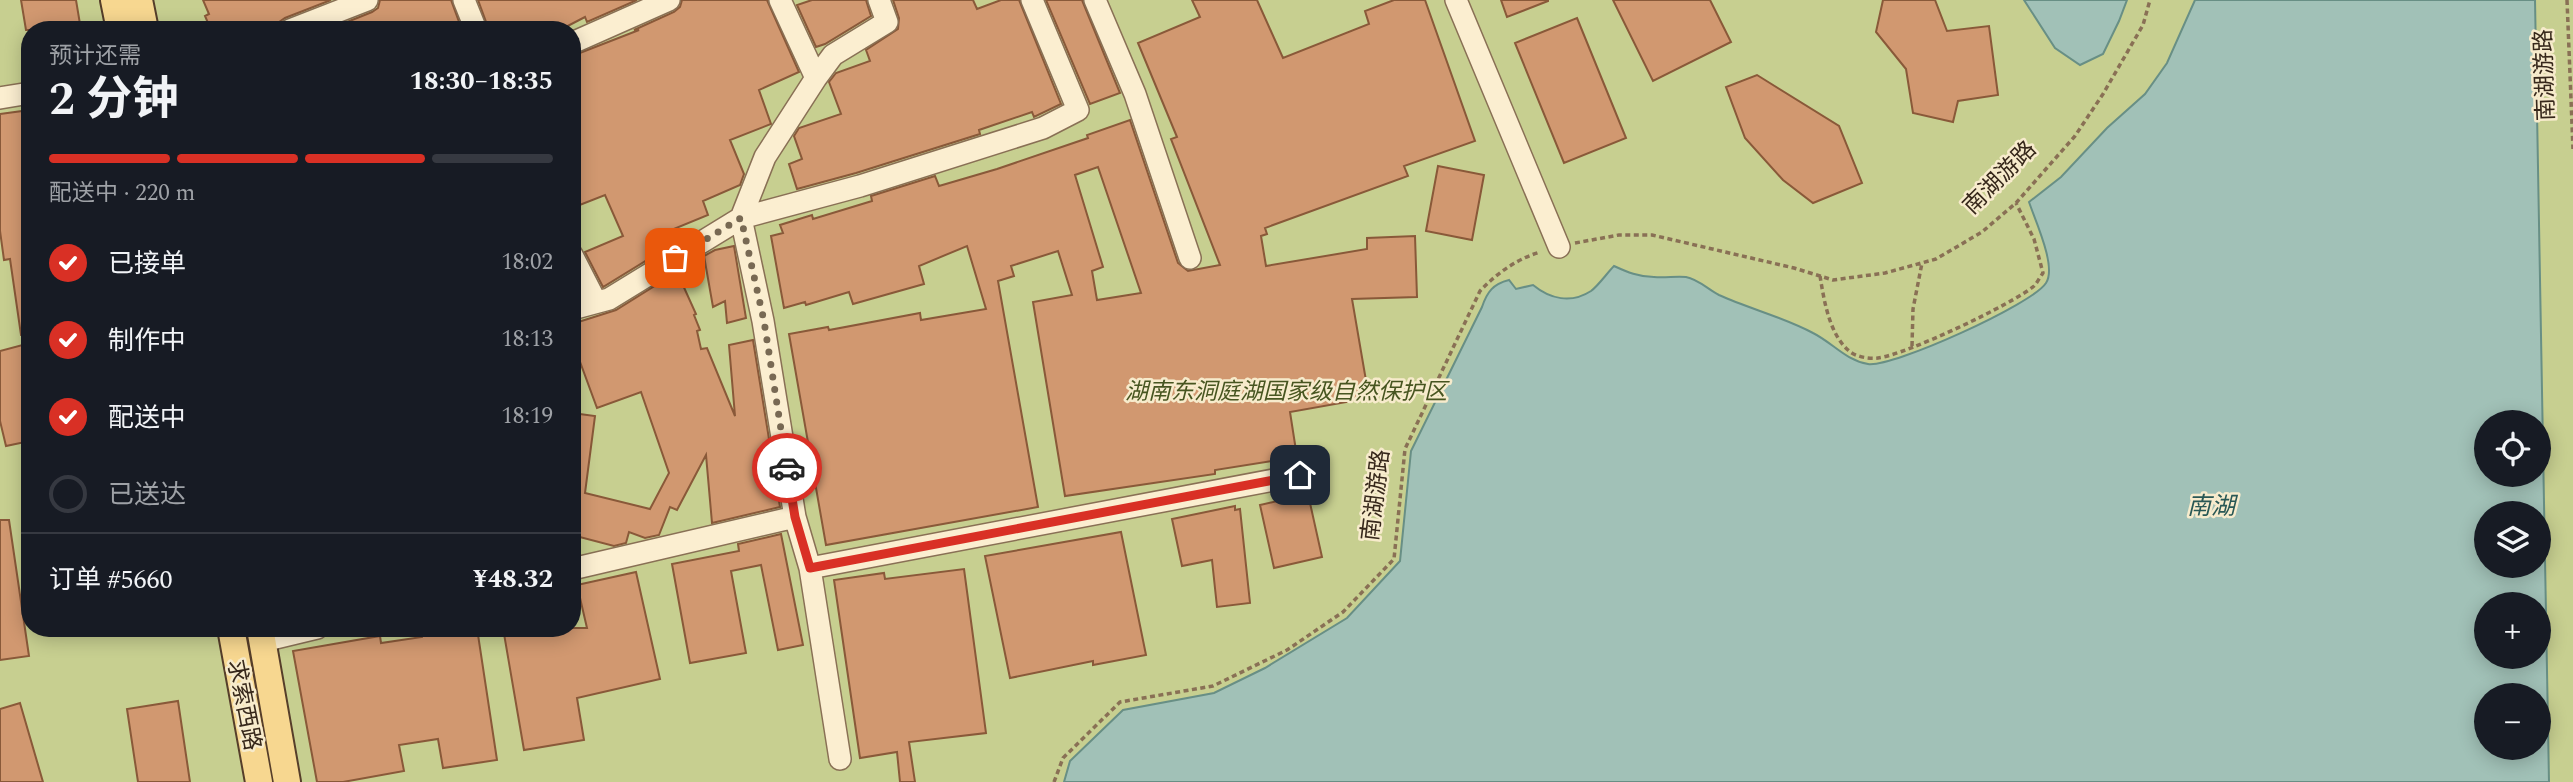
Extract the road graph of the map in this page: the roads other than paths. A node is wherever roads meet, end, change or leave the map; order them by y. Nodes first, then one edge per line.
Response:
1 (114, 0) edge
2 (139, 0) edge
3 (367, 0) edge
4 (464, 0) edge
5 (669, 0) edge
6 (780, 0) edge
7 (879, 0) edge
8 (1032, 0) edge
9 (1095, 0) edge
10 (1456, 0) edge
11 (118, 21) edge
12 (143, 21) edge
13 (313, 21) edge
14 (472, 21) edge
15 (581, 39) edge
16 (816, 78) junction
17 (21, 94) edge
18 (0, 98) edge
19 (741, 218) junction
20 (1559, 247) road end
21 (1190, 258) dead end
22 (581, 273) edge
23 (596, 302) junction
24 (581, 306) edge
25 (1300, 475) dead end
26 (795, 517) junction
27 (581, 567) edge
28 (810, 568) junction
29 (233, 637) edge
30 (262, 637) edge
31 (840, 759) dead end
32 (260, 782) edge
33 (287, 782) edge

1 - 11 main road
2 - 12 main road
3 - 13 street
4 - 14 street
5 - 15 street
6 - 16 street
7 - 16 street
8 - 19 street
9 - 21 street
10 - 20 street
16 - 19 street
17 - 18 street
19 - 23 street
19 - 26 street
22 - 23 street
23 - 24 street
25 - 28 street
26 - 27 street
26 - 28 street
28 - 31 street
29 - 32 main road, 求索西路
30 - 33 main road, 求索西路

